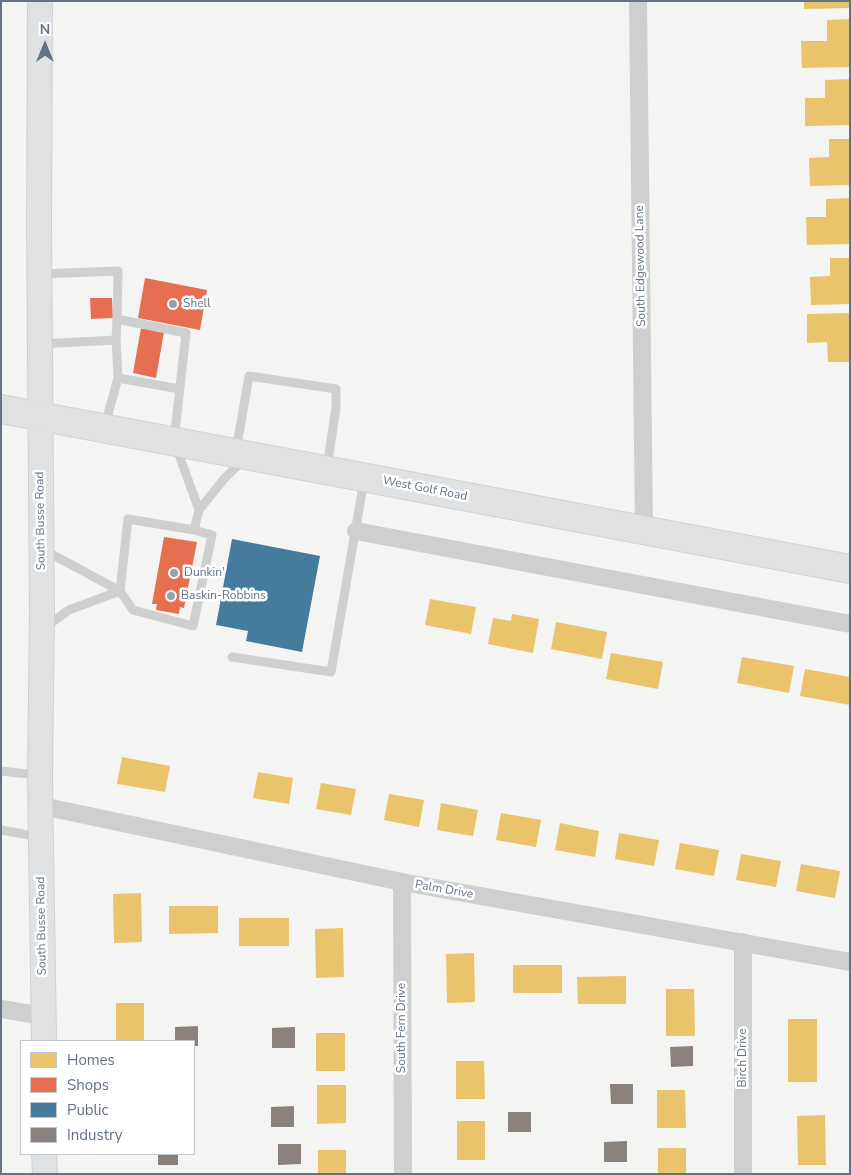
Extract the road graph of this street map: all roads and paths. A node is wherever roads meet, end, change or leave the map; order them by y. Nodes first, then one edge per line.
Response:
1 (40, 1) edge
2 (638, 1) edge
3 (39, 274) junction
4 (118, 319) junction
5 (116, 340) junction
6 (40, 344) junction
7 (118, 378) junction
8 (180, 389) junction
9 (1, 409) edge
10 (40, 417) junction
11 (104, 428) junction
12 (174, 441) junction
13 (242, 454) junction
14 (326, 470) junction
15 (365, 478) junction
16 (199, 510) junction
17 (194, 530) junction
18 (644, 530) junction
19 (356, 531) junction
20 (42, 549) junction
21 (850, 568) edge
22 (120, 591) junction
23 (850, 624) edge
24 (42, 629) junction
25 (232, 657) dead end
26 (1, 771) edge
27 (40, 776) junction
28 (42, 806) junction
29 (1, 830) edge
30 (41, 837) junction
31 (402, 882) junction
32 (743, 942) junction
33 (850, 962) edge
34 (1, 1009) edge
35 (43, 1016) junction
36 (44, 1040) edge
37 (44, 1155) edge
38 (44, 1174) edge
39 (403, 1174) edge
40 (743, 1174) edge

1 - 3 main road, South Busse Road
2 - 18 street, South Edgewood Lane
3 - 4 lane
3 - 6 main road, South Busse Road
4 - 5 lane
4 - 8 lane
5 - 6 lane
5 - 7 lane
6 - 10 main road, South Busse Road
7 - 8 lane
7 - 11 lane
8 - 12 lane
9 - 10 main road, West Golf Road
10 - 11 main road, West Golf Road
10 - 20 main road, South Busse Road
11 - 12 main road, West Golf Road
12 - 13 main road, West Golf Road
12 - 16 lane
13 - 14 main road, West Golf Road
13 - 14 lane
13 - 16 lane
14 - 15 main road, West Golf Road
15 - 18 main road, West Golf Road
15 - 19 lane
16 - 17 lane
17 - 22 lane
17 - 22 lane
18 - 21 main road, West Golf Road
19 - 23 street
19 - 25 lane
20 - 22 lane
20 - 24 main road, South Busse Road
22 - 24 lane
24 - 27 main road, South Busse Road
26 - 27 lane
27 - 28 main road, South Busse Road
28 - 30 main road, South Busse Road
28 - 31 street, Palm Drive
29 - 30 lane
30 - 35 main road, South Busse Road
31 - 32 street, Palm Drive
31 - 39 street, South Fern Drive
32 - 33 street, Palm Drive
32 - 40 street, Birch Drive
34 - 35 street
35 - 36 main road, South Busse Road
37 - 38 main road

